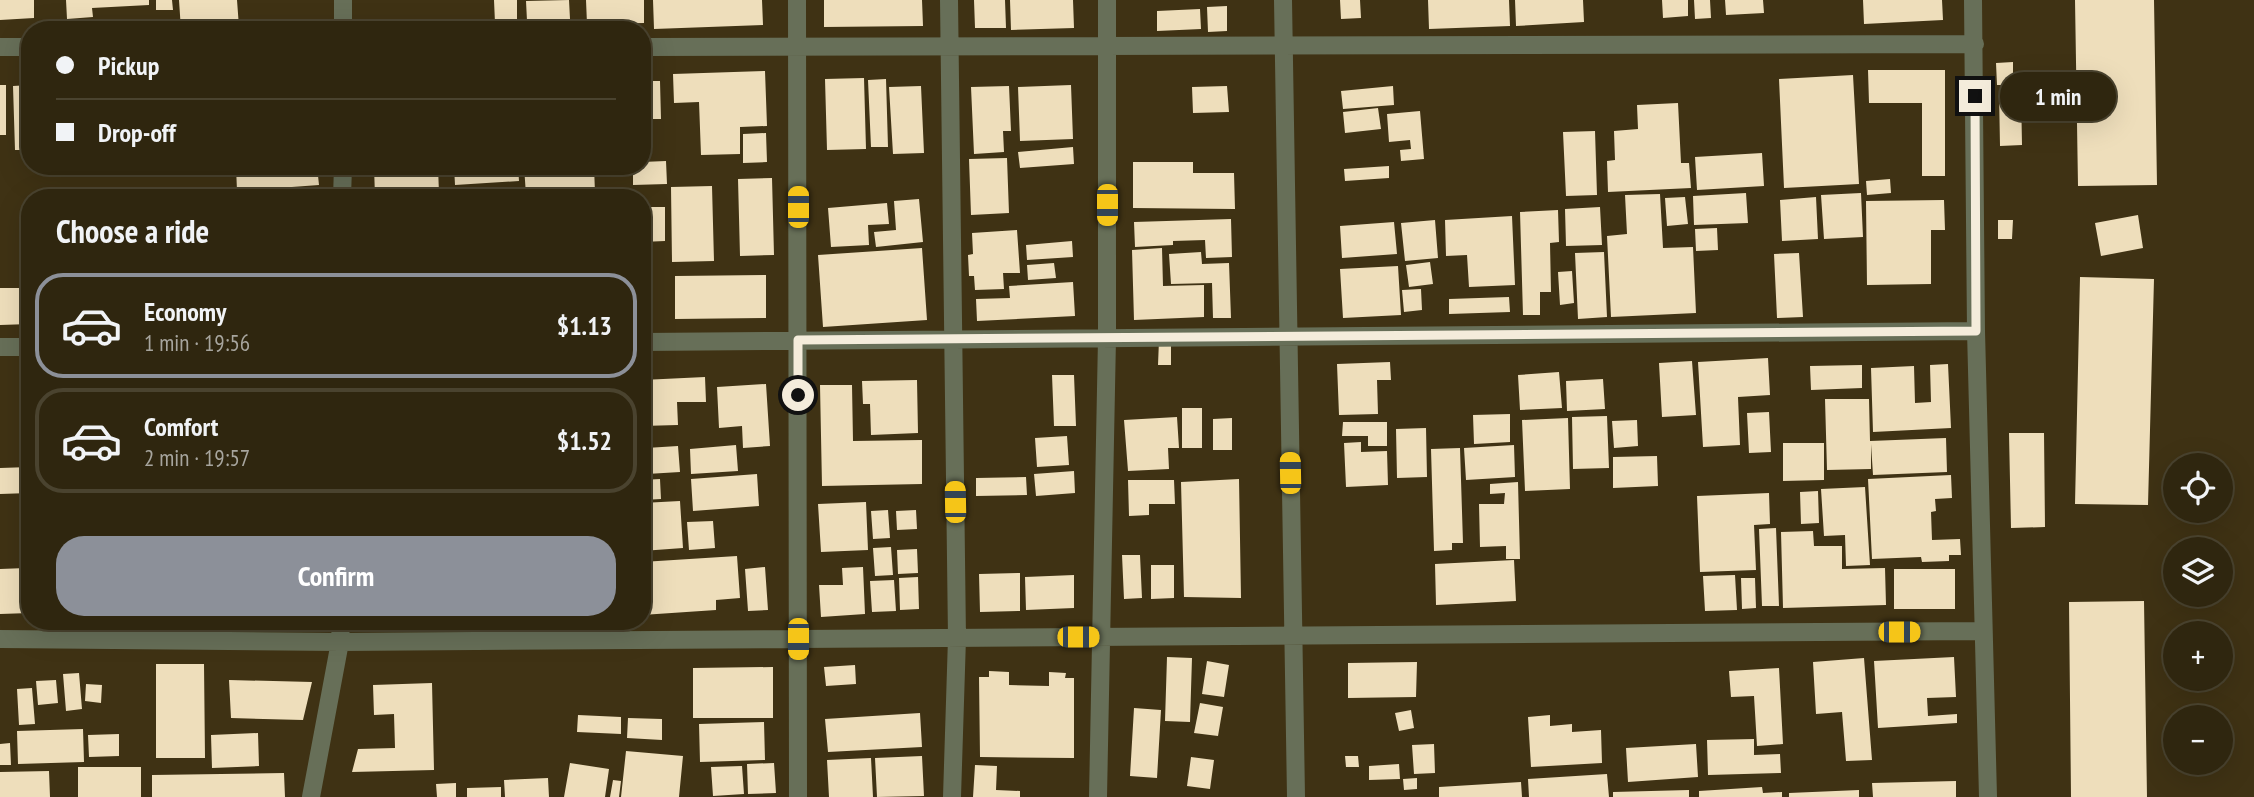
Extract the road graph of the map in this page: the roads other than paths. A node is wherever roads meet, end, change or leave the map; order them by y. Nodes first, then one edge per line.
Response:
1 (344, 0) edge
2 (797, 0) edge
3 (949, 0) edge
4 (1107, 0) edge
5 (1283, 0) edge
6 (1973, 0) edge
7 (343, 21) edge
8 (1975, 44) junction
9 (1284, 45) junction
10 (950, 46) junction
11 (1107, 46) junction
12 (0, 47) edge
13 (21, 47) edge
14 (651, 47) edge
15 (797, 47) junction
16 (1976, 331) junction
17 (1288, 337) junction
18 (1107, 338) junction
19 (953, 339) junction
20 (798, 340) junction
21 (651, 342) edge
22 (0, 347) edge
23 (21, 347) edge
24 (341, 630) edge
25 (1982, 631) junction
26 (1293, 636) junction
27 (1102, 637) junction
28 (957, 638) junction
29 (0, 639) edge
30 (798, 639) junction
31 (340, 642) junction
32 (311, 797) edge
33 (798, 797) edge
34 (952, 797) edge
35 (1098, 797) edge
36 (1296, 797) edge
37 (1988, 797) edge

1 - 7 street
2 - 15 street
3 - 10 street
4 - 11 street
5 - 9 street
6 - 8 street
8 - 9 street
8 - 16 street
9 - 11 street
9 - 17 street
10 - 11 street
10 - 15 street
10 - 19 street
11 - 18 street
12 - 13 street
14 - 15 street
15 - 20 street
16 - 17 street
16 - 25 street
17 - 18 street
17 - 26 street
18 - 19 street
18 - 27 street
19 - 20 street
19 - 28 street
20 - 21 street
20 - 30 street
22 - 23 street
24 - 31 street
25 - 26 street
25 - 37 street
26 - 27 street
26 - 36 street
27 - 28 street
27 - 35 street
28 - 30 street
28 - 34 street
29 - 31 street
30 - 31 street
30 - 33 street
31 - 32 street

